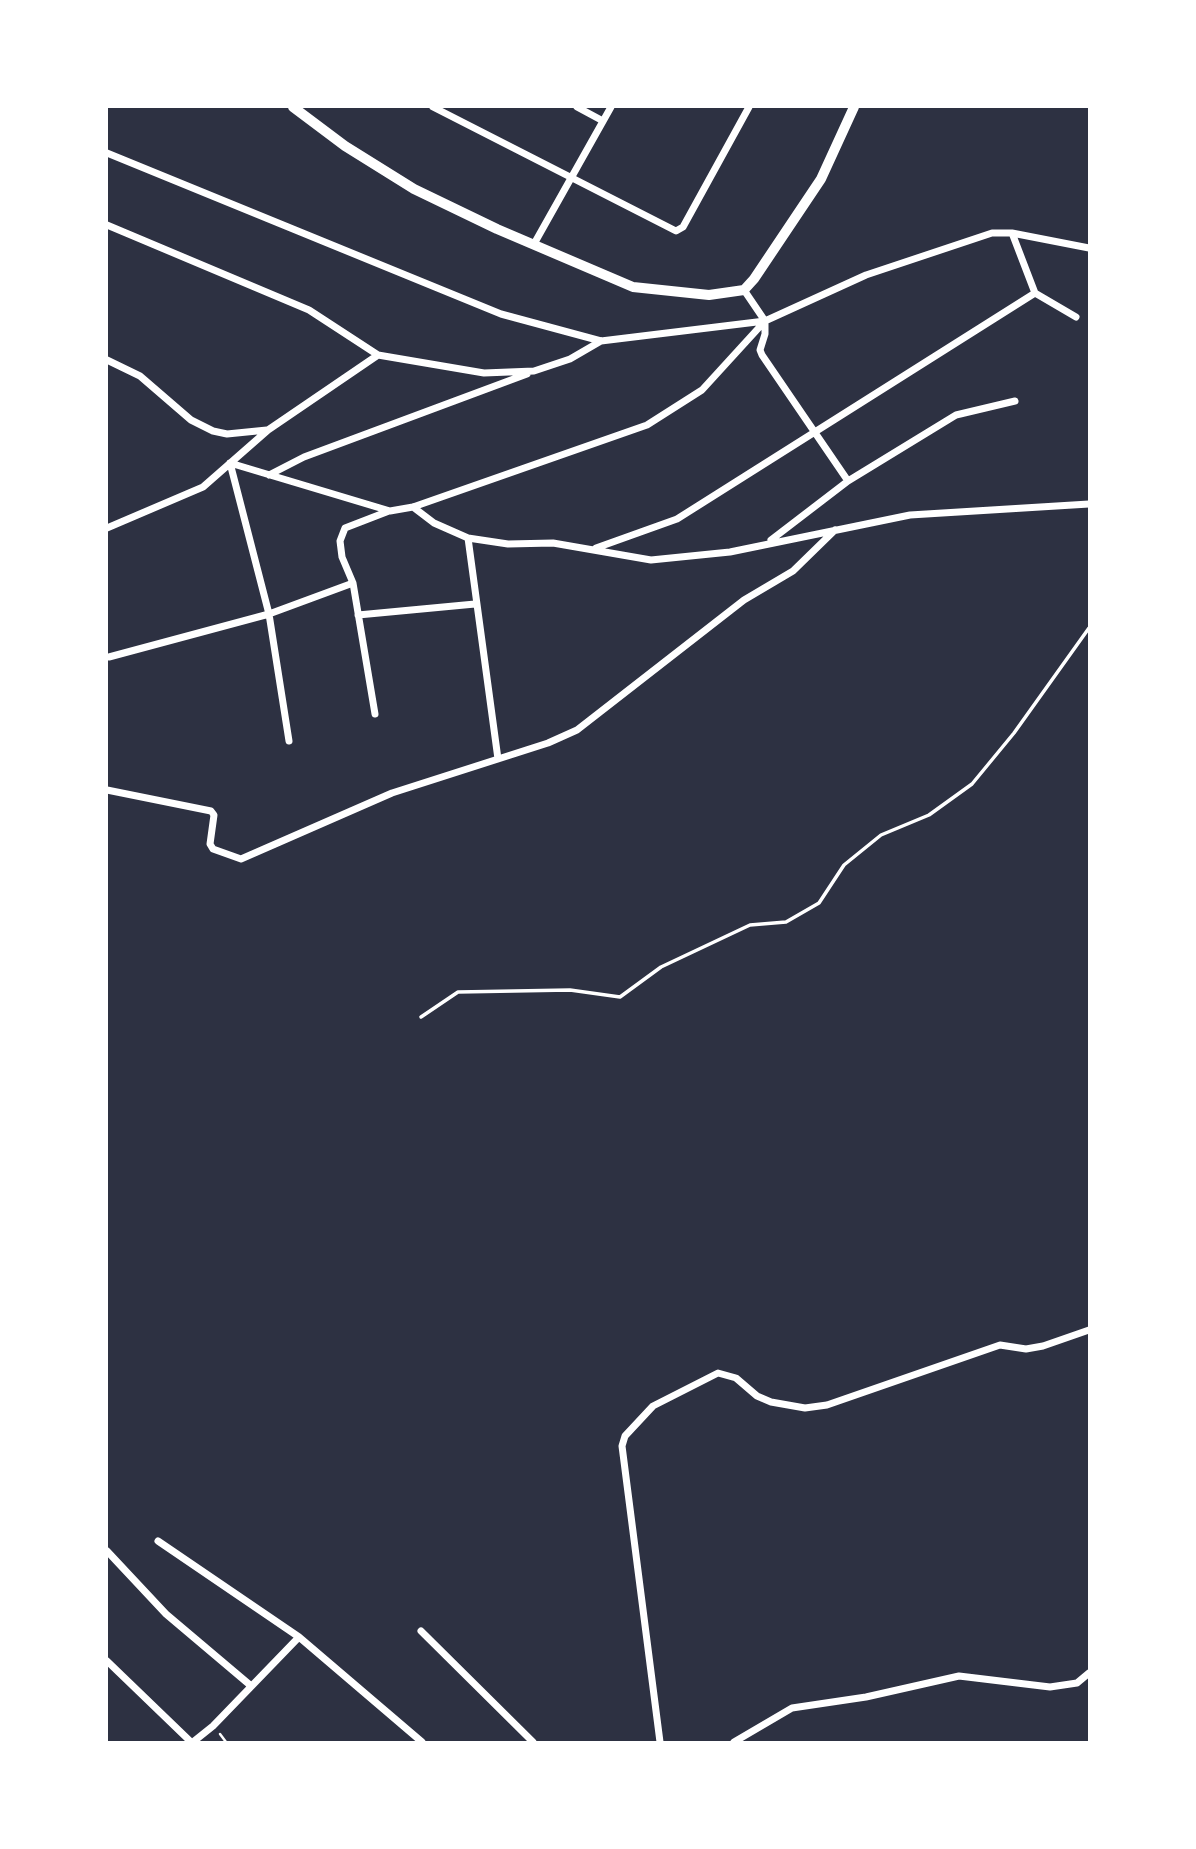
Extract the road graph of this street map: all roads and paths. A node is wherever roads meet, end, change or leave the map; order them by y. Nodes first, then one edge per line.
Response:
1 (293, 107) edge
2 (433, 107) edge
3 (577, 107) edge
4 (611, 107) edge
5 (749, 107) edge
6 (854, 107) edge
7 (603, 121) junction
8 (107, 153) edge
9 (571, 179) junction
10 (107, 225) edge
11 (1012, 233) junction
12 (534, 244) junction
13 (1089, 248) edge
14 (744, 290) junction
15 (1035, 293) junction
16 (1076, 317) dead end
17 (765, 321) junction
18 (601, 341) junction
19 (378, 355) junction
20 (107, 359) edge
21 (534, 371) junction
22 (1015, 401) dead end
23 (268, 430) junction
24 (814, 430) junction
25 (230, 463) junction
26 (269, 475) junction
27 (848, 481) junction
28 (1089, 504) edge
29 (413, 507) junction
30 (390, 511) junction
31 (107, 528) edge
32 (835, 530) junction
33 (468, 538) junction
34 (768, 542) junction
35 (596, 549) junction
36 (353, 583) junction
37 (475, 604) junction
38 (269, 614) junction
39 (358, 615) junction
40 (1089, 628) edge
41 (109, 657) dead end
42 (374, 714) dead end
43 (289, 741) dead end
44 (498, 758) junction
45 (107, 790) edge
46 (421, 1017) dead end
47 (1089, 1330) edge
48 (158, 1541) dead end
49 (107, 1551) edge
50 (421, 1631) dead end
51 (299, 1637) junction
52 (107, 1661) edge
53 (1089, 1674) edge
54 (250, 1685) junction
55 (192, 1742) edge
56 (422, 1742) edge
57 (533, 1742) edge
58 (660, 1742) edge
59 (734, 1742) edge

1 - 12 main road
2 - 9 street
3 - 7 street
4 - 7 street
5 - 9 street
6 - 14 main road
7 - 9 street
8 - 18 street
9 - 12 street
10 - 19 street
11 - 13 street
11 - 15 street
11 - 17 street
12 - 14 main road
14 - 17 street
15 - 16 street
15 - 24 street
17 - 18 street
17 - 24 street
17 - 29 street
18 - 21 street
19 - 21 street
19 - 23 street
20 - 23 street
21 - 26 street
22 - 27 street
23 - 25 street
24 - 27 street
24 - 35 street
25 - 26 street
25 - 31 street
25 - 38 street
26 - 30 street
27 - 34 street
28 - 32 street
29 - 30 street
29 - 33 street
30 - 36 street
32 - 34 street
32 - 44 street
33 - 35 street
33 - 37 street
34 - 35 street
36 - 38 street
36 - 39 street
37 - 39 street
37 - 44 street
38 - 41 street
38 - 43 street
39 - 42 street
40 - 46 lane
44 - 45 street
47 - 58 street
48 - 51 street
49 - 54 street
50 - 57 street
51 - 54 street
51 - 56 street
52 - 55 street
53 - 59 street
54 - 55 street

